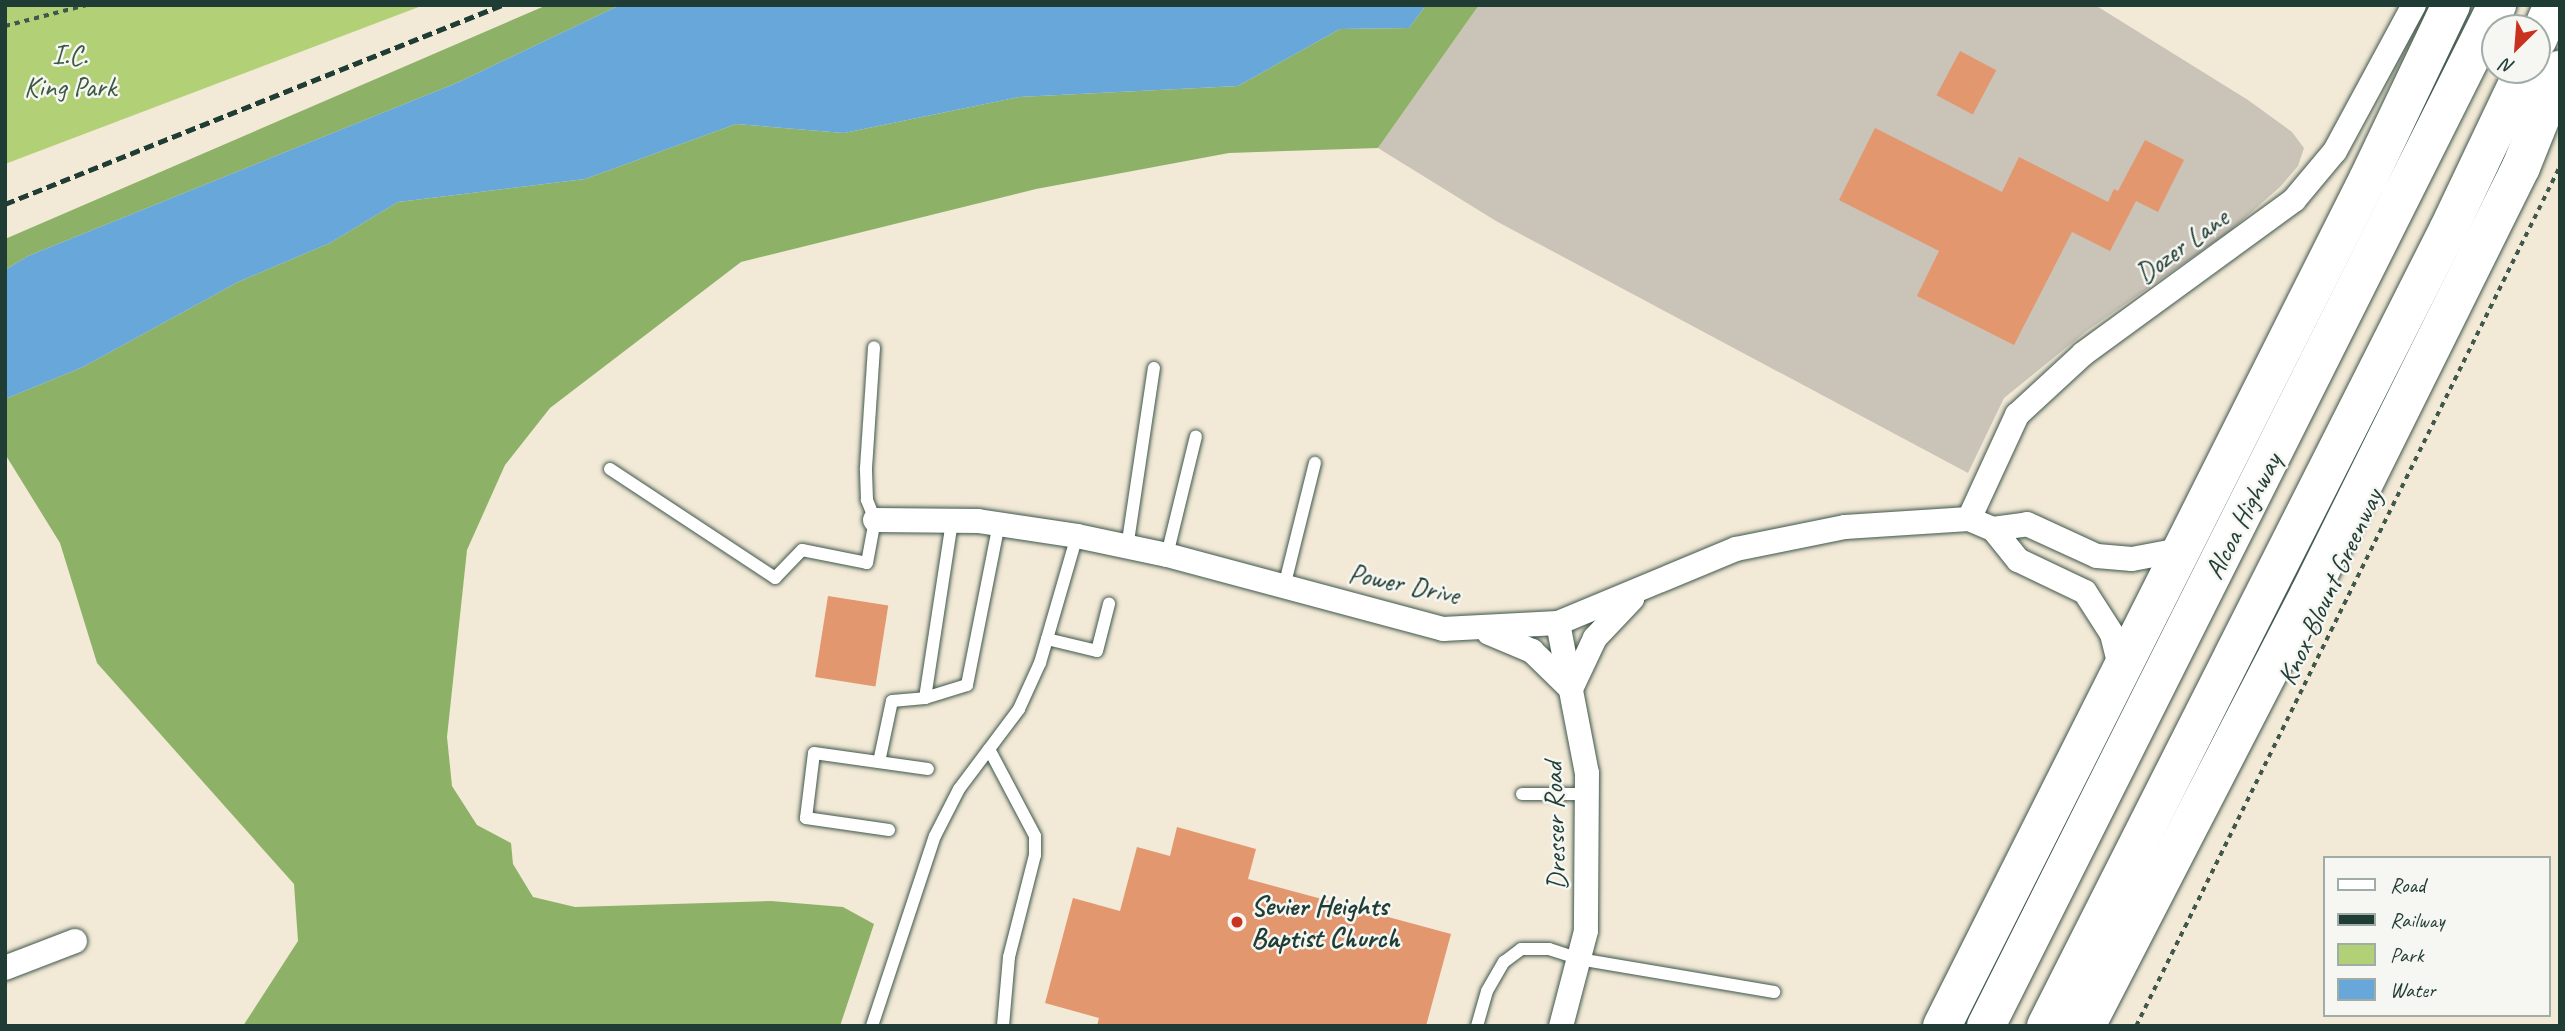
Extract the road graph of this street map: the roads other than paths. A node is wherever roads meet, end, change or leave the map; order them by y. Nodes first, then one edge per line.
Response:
1 (2414, 5) edge
2 (2451, 5) edge
3 (2497, 5) edge
4 (2560, 70) edge
5 (2517, 84) edge
6 (874, 347) dead end
7 (1154, 368) dead end
8 (1196, 436) dead end
9 (1315, 463) dead end
10 (610, 469) dead end
11 (1969, 519) junction
12 (875, 520) junction
13 (952, 521) junction
14 (999, 524) junction
15 (1993, 529) junction
16 (1077, 537) junction
17 (1128, 548) junction
18 (2180, 550) junction
19 (1167, 555) junction
20 (1284, 587) junction
21 (1638, 593) junction
22 (1109, 604) dead end
23 (1558, 624) junction
24 (1464, 628) junction
25 (1047, 639) junction
26 (2121, 669) junction
27 (1571, 689) junction
28 (925, 698) junction
29 (989, 749) junction
30 (879, 762) junction
31 (928, 769) dead end
32 (1522, 794) dead end
33 (1587, 794) junction
34 (890, 830) dead end
35 (75, 941) dead end
36 (1579, 960) junction
37 (5, 968) edge
38 (1774, 992) dead end
39 (872, 1026) edge
40 (1003, 1026) edge
41 (1477, 1026) edge
42 (1561, 1026) edge
43 (1941, 1026) edge
44 (1986, 1026) edge
45 (2046, 1026) edge
46 (2086, 1026) edge

1 - 11 street, Dozer Lane
2 - 18 highway
3 - 44 highway, Alcoa Highway
4 - 46 highway
5 - 45 highway, Alcoa Highway
6 - 12 lane
7 - 17 lane
8 - 19 lane
9 - 20 lane
10 - 12 lane
11 - 15 street, Power Drive
11 - 21 street, Power Drive
12 - 13 street, Power Drive
13 - 14 street, Power Drive
13 - 28 lane
14 - 16 street, Power Drive
14 - 28 lane
15 - 18 street
15 - 26 street, Power Drive
16 - 17 street, Power Drive
16 - 25 lane
17 - 19 street, Power Drive
18 - 26 highway
19 - 20 street, Power Drive
20 - 24 street, Power Drive
21 - 23 street, Power Drive
21 - 27 street
22 - 25 lane
23 - 24 street, Power Drive
23 - 27 street, Dresser Road
24 - 27 street
25 - 29 lane
26 - 43 highway
27 - 33 street, Dresser Road
28 - 30 lane
29 - 39 lane
29 - 40 lane
30 - 31 lane
30 - 34 lane
32 - 33 lane
33 - 36 street, Dresser Road
35 - 37 street
36 - 38 lane
36 - 41 lane
36 - 42 street, Dresser Road

